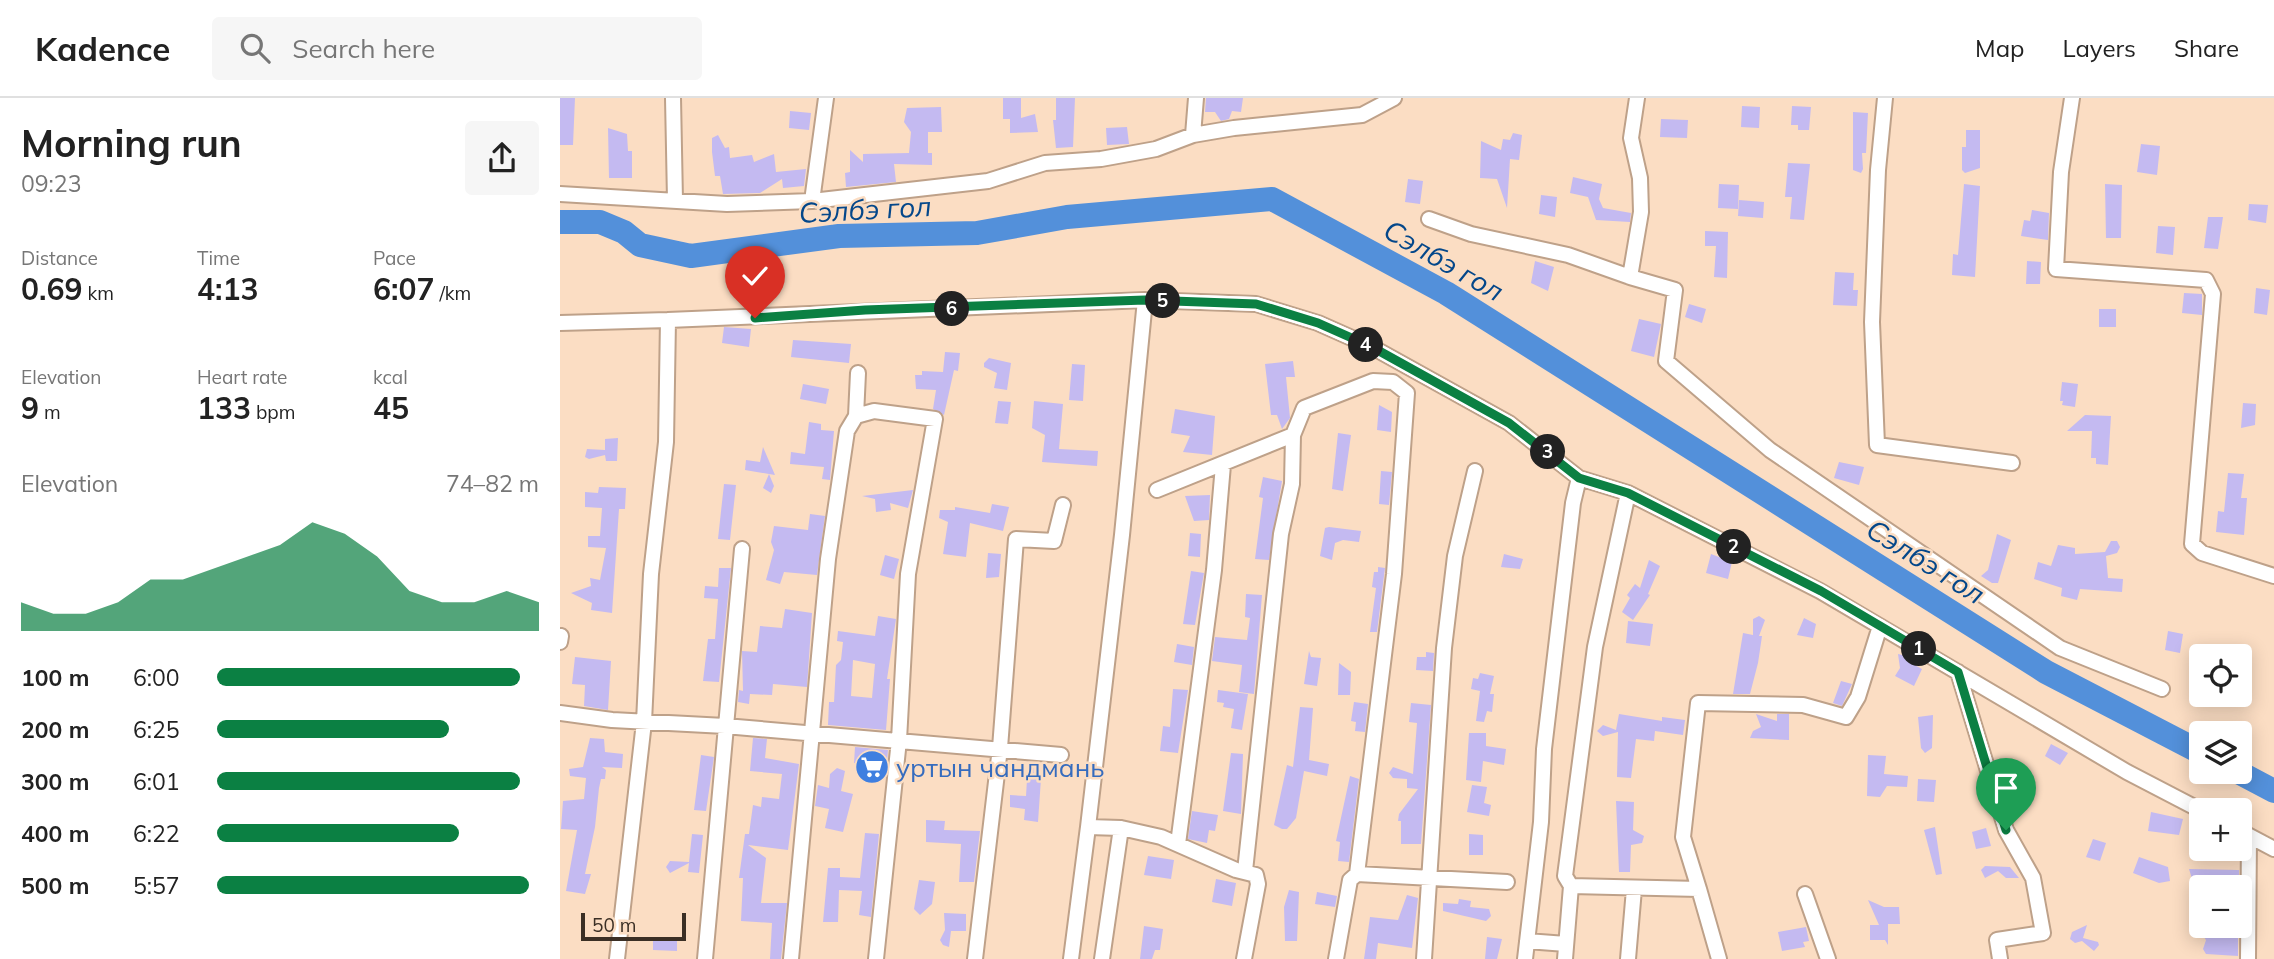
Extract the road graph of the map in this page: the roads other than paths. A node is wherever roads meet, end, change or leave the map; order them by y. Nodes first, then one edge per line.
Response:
1 (673, 98) edge
2 (826, 98) edge
3 (1196, 98) edge
4 (1394, 98) edge
5 (1637, 98) edge
6 (1885, 98) edge
7 (2072, 98) edge
8 (1193, 135) junction
9 (560, 194) edge
10 (675, 200) junction
11 (812, 201) junction
12 (1429, 219) dead end
13 (1630, 277) junction
14 (1145, 300) junction
15 (668, 320) junction
16 (560, 323) edge
17 (858, 373) dead end
18 (856, 416) junction
19 (1293, 435) junction
20 (2012, 463) dead end
21 (1223, 465) junction
22 (1475, 471) dead end
23 (1579, 478) junction
24 (1157, 490) dead end
25 (1628, 493) junction
26 (1063, 505) dead end
27 (742, 549) dead end
28 (2274, 576) edge
29 (1880, 626) junction
30 (561, 636) edge
31 (560, 642) edge
32 (1958, 672) junction
33 (2162, 689) dead end
34 (560, 713) edge
35 (644, 722) junction
36 (725, 726) junction
37 (811, 735) junction
38 (899, 740) junction
39 (1000, 748) junction
40 (1061, 755) dead end
41 (2189, 804) edge
42 (1088, 827) junction
43 (1121, 828) junction
44 (2252, 837) edge
45 (1178, 844) junction
46 (2274, 849) edge
47 (2245, 861) edge
48 (1245, 871) junction
49 (1357, 874) junction
50 (1429, 877) junction
51 (1507, 882) dead end
52 (1571, 886) junction
53 (1634, 889) junction
54 (1699, 889) junction
55 (1805, 894) dead end
56 (1527, 941) junction
57 (1566, 944) junction
58 (617, 959) edge
59 (705, 959) edge
60 (791, 959) edge
61 (876, 959) edge
62 (975, 959) edge
63 (1071, 959) edge
64 (1102, 959) edge
65 (1244, 959) edge
66 (1336, 959) edge
67 (1423, 959) edge
68 (1525, 959) edge
69 (1565, 959) edge
70 (1628, 959) edge
71 (1719, 959) edge
72 (1828, 959) edge
73 (2000, 959) edge
74 (2248, 959) edge

1 - 10 street
2 - 11 street
3 - 8 street
4 - 8 street
5 - 13 street
6 - 20 street
7 - 28 street
8 - 11 street
9 - 10 street
10 - 11 street
12 - 13 street
13 - 33 street
14 - 15 street
14 - 23 street
14 - 42 street
15 - 16 street
15 - 35 street
17 - 18 street
18 - 37 street
18 - 38 street
19 - 21 street
19 - 48 street
19 - 49 street
21 - 24 street
21 - 45 street
22 - 50 street
23 - 25 street
23 - 56 street
25 - 29 street
25 - 52 street
26 - 39 street
27 - 36 street
29 - 32 street
29 - 54 street
30 - 31 street
32 - 41 street
32 - 73 street
34 - 35 street
35 - 36 street
35 - 58 street
36 - 37 street
36 - 59 street
37 - 38 street
37 - 60 street
38 - 39 street
38 - 61 street
39 - 40 street
39 - 62 street
42 - 43 street
42 - 63 street
43 - 45 street
43 - 64 street
44 - 46 street
45 - 48 street
47 - 74 street
48 - 65 street
49 - 50 street
49 - 66 street
50 - 51 street
50 - 67 street
52 - 53 street
52 - 57 street
53 - 54 street
53 - 70 street
54 - 71 street
55 - 72 street
56 - 57 street
56 - 68 street
57 - 69 street

